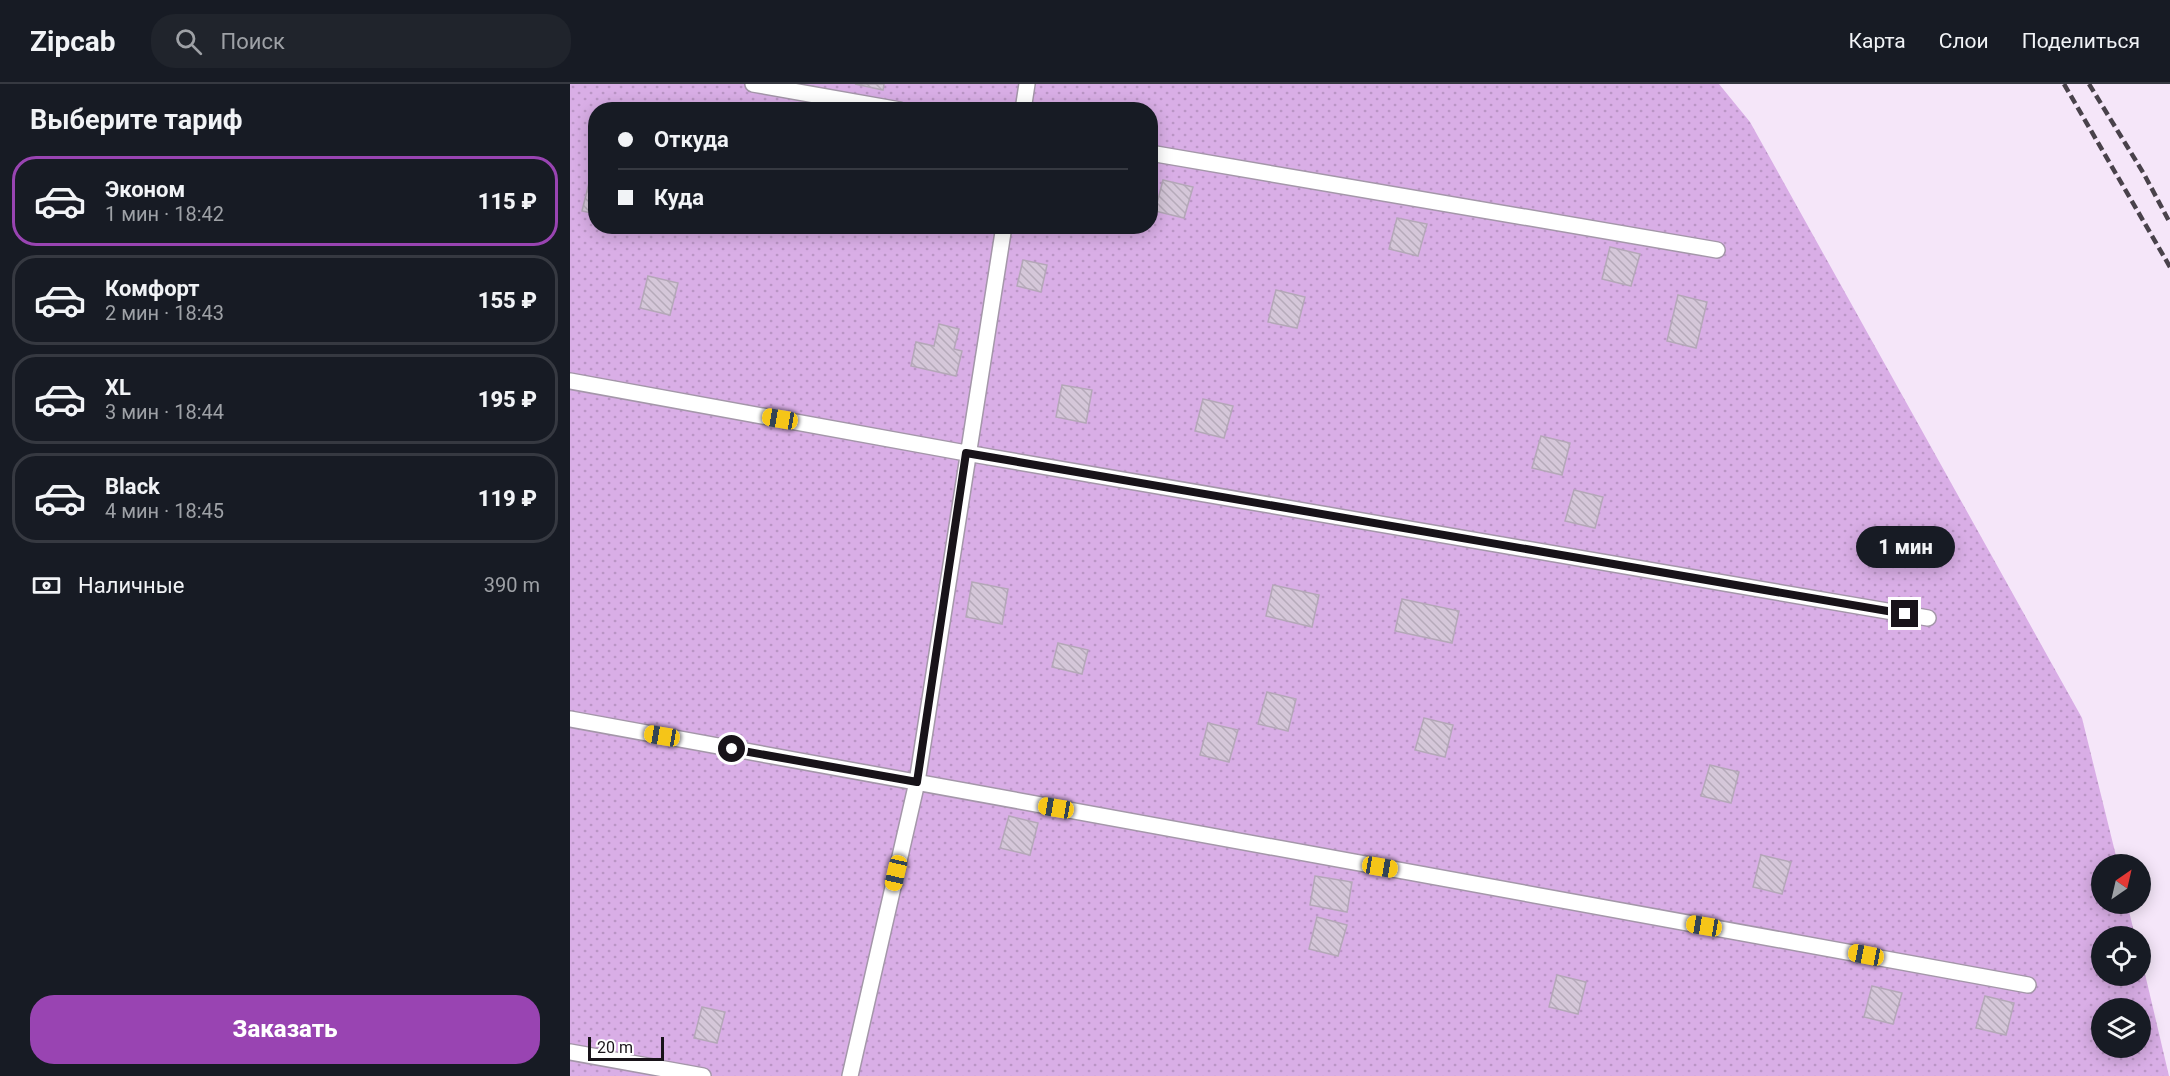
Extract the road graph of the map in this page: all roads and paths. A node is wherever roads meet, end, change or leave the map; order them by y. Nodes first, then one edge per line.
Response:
1 (753, 84) edge
2 (1027, 84) edge
3 (855, 102) edge
4 (1024, 102) edge
5 (1158, 154) edge
6 (1003, 234) edge
7 (1717, 250) dead end
8 (570, 381) edge
9 (966, 453) junction
10 (1928, 618) dead end
11 (570, 719) edge
12 (917, 782) junction
13 (2028, 985) dead end
14 (570, 1052) edge
15 (703, 1076) edge
16 (850, 1076) edge

1 - 3 lane
2 - 4 lane
5 - 7 lane
6 - 9 lane
8 - 9 lane
9 - 10 lane
9 - 12 lane
11 - 12 lane
12 - 13 lane
12 - 16 lane
14 - 15 lane

